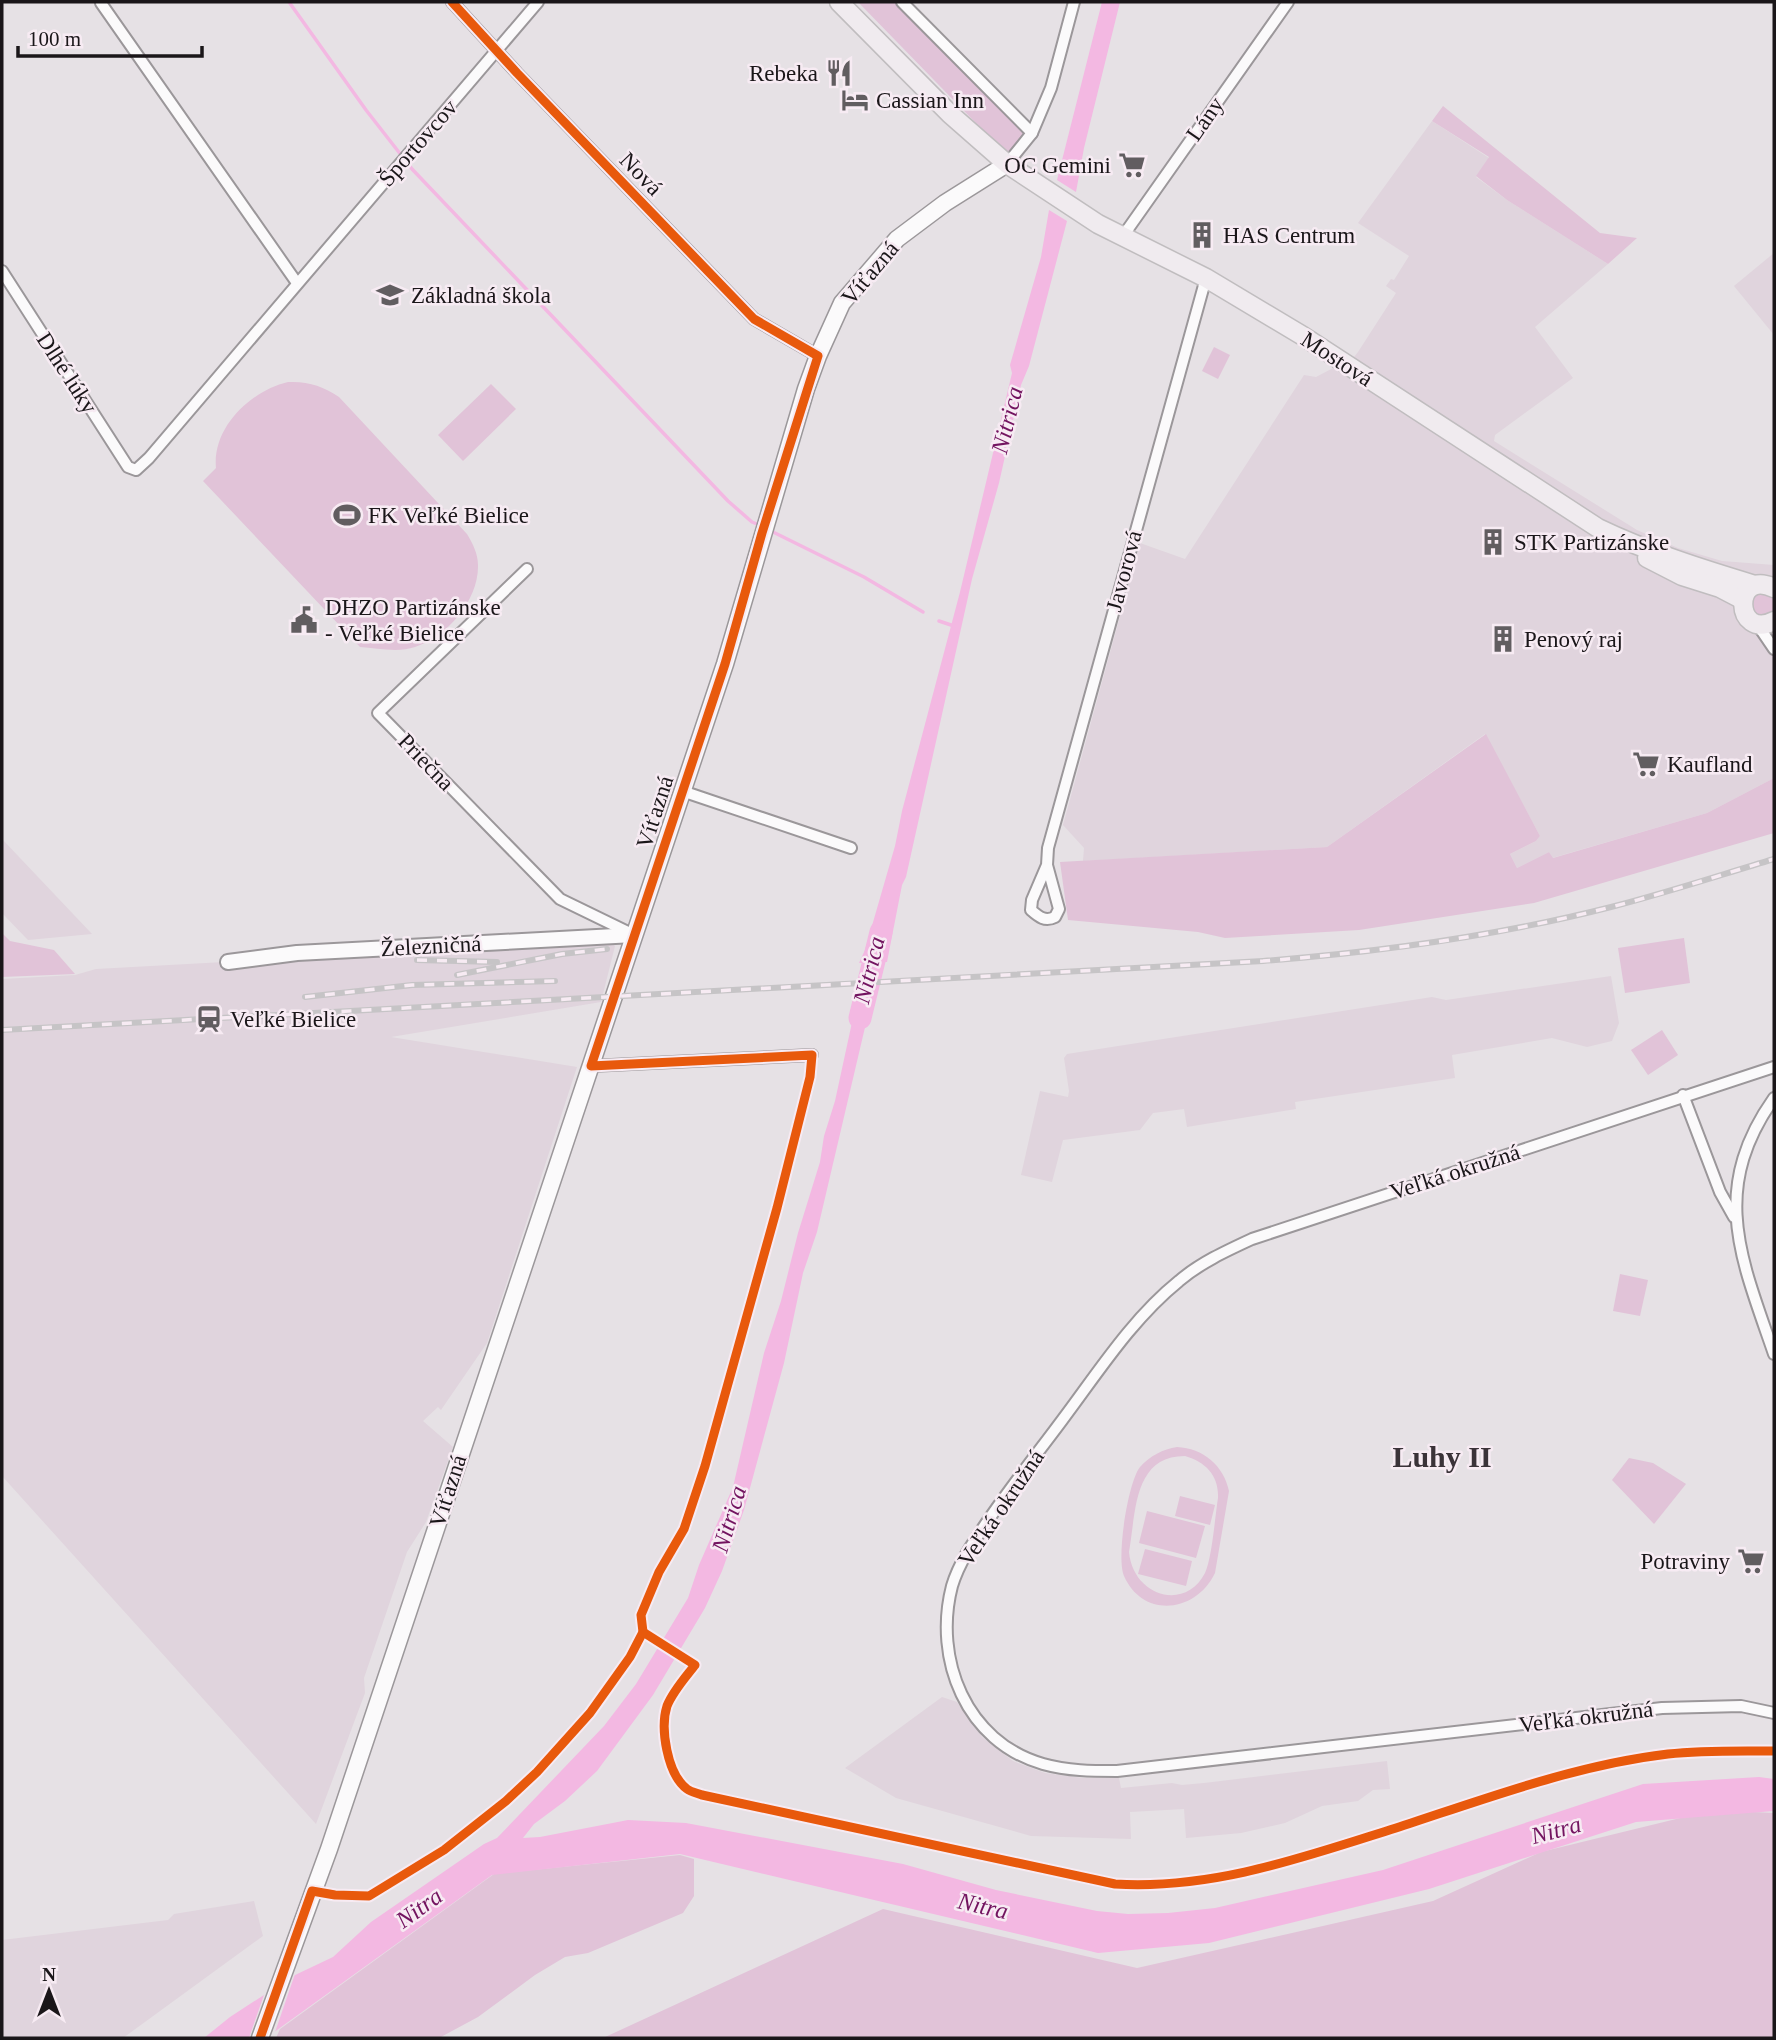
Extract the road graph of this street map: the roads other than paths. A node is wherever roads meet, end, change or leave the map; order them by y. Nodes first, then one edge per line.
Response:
1 (452, 2) edge
2 (538, 2) edge
3 (839, 2) edge
4 (902, 2) edge
5 (1074, 2) edge
6 (1288, 2) edge
7 (101, 3) edge
8 (496, 51) junction
9 (1032, 133) junction
10 (1007, 164) junction
11 (1123, 236) junction
12 (2, 271) edge
13 (1206, 278) junction
14 (297, 284) junction
15 (818, 356) junction
16 (136, 470) joint
17 (1632, 545) junction
18 (527, 569) dead end
19 (1755, 585) junction
20 (1774, 587) edge
21 (1743, 600) junction
22 (1766, 622) edge
23 (1774, 649) edge
24 (682, 791) junction
25 (851, 848) dead end
26 (1046, 865) dead end
27 (634, 935) junction
28 (228, 962) dead end
29 (812, 1055) dead end
30 (591, 1066) junction
31 (1774, 1067) edge
32 (1683, 1096) junction
33 (1774, 1098) edge
34 (1735, 1219) junction
35 (1774, 1354) edge
36 (1774, 1713) edge
37 (260, 2038) edge

1 - 8 street, Nová
2 - 8 street, Športovcov
3 - 10 main road
4 - 9 street
5 - 9 street
6 - 11 street, Lány
7 - 14 street
8 - 14 street, Športovcov
8 - 15 street, Nová
9 - 10 street
10 - 11 main road, Mostová
10 - 15 main road, Víťazná
11 - 13 main road, Mostová
12 - 16 street, Dlhé lúky
13 - 17 main road, Mostová
13 - 26 street, Javorová
14 - 16 street, Športovcov
15 - 24 main road, Víťazná
17 - 19 main road, Mostová
17 - 21 main road, Mostová
18 - 27 street, Priečna
19 - 20 main road, Mostová
19 - 21 main road
21 - 22 main road
22 - 23 street
24 - 25 street, Víťazná
24 - 27 main road, Víťazná
27 - 28 street, Železničná
27 - 30 main road, Víťazná
29 - 30 street
30 - 37 main road, Víťazná
31 - 32 street, Veľká okružná
32 - 34 street
32 - 36 street, Veľká okružná
33 - 34 street
34 - 35 street

